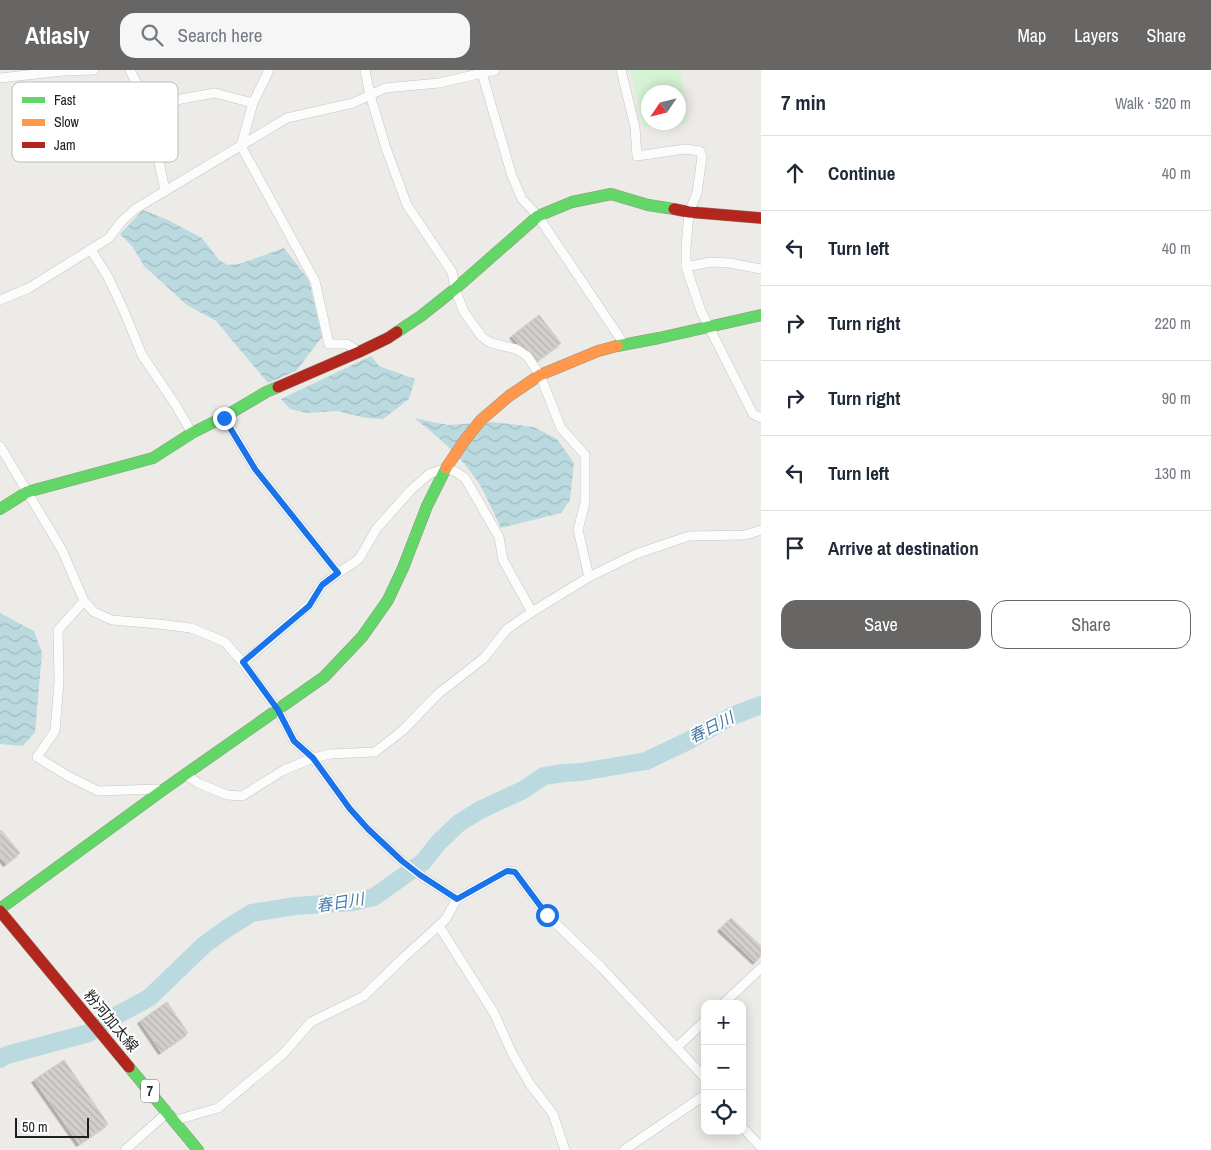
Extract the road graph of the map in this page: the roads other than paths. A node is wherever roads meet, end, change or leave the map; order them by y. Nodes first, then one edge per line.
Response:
1 (63, 70) edge
2 (94, 70) edge
3 (130, 70) edge
4 (269, 70) edge
5 (365, 70) edge
6 (495, 70) edge
7 (621, 70) edge
8 (481, 71) edge
9 (0, 78) edge
10 (136, 82) edge
11 (370, 95) junction
12 (178, 100) edge
13 (253, 103) junction
14 (242, 146) junction
15 (159, 162) edge
16 (165, 191) junction
17 (689, 212) junction
18 (538, 216) junction
19 (761, 218) edge
20 (91, 250) junction
21 (686, 267) junction
22 (761, 269) edge
23 (455, 289) junction
24 (0, 300) edge
25 (761, 315) edge
26 (709, 327) junction
27 (624, 344) junction
28 (359, 352) junction
29 (540, 375) junction
30 (224, 418) junction
31 (761, 418) edge
32 (192, 433) junction
33 (0, 446) edge
34 (446, 468) junction
35 (27, 492) junction
36 (0, 509) edge
37 (761, 530) edge
38 (338, 573) junction
39 (589, 577) junction
40 (84, 601) junction
41 (532, 612) junction
42 (243, 662) junction
43 (278, 710) junction
44 (313, 758) junction
45 (186, 775) junction
46 (163, 790) junction
47 (457, 899) junction
48 (0, 910) edge
49 (439, 926) junction
50 (761, 968) edge
51 (727, 1000) edge
52 (701, 1025) edge
53 (677, 1047) junction
54 (701, 1074) edge
55 (701, 1098) edge
56 (170, 1116) junction
57 (746, 1131) edge
58 (761, 1147) edge
59 (125, 1150) edge
60 (198, 1150) edge
61 (564, 1150) edge
62 (624, 1150) edge

1 - 2 street
1 - 9 street
3 - 10 street
4 - 13 street
5 - 11 street
6 - 8 street
7 - 17 street
8 - 11 street
8 - 18 street
11 - 14 street
11 - 23 street
12 - 13 street
13 - 14 street
14 - 16 street
14 - 28 street
15 - 16 street
16 - 20 street
17 - 18 street
17 - 19 street
17 - 21 street
18 - 23 street
18 - 27 street
20 - 24 street
20 - 32 street
21 - 22 street
21 - 26 street
23 - 28 street
23 - 29 street
25 - 26 street
26 - 27 street
26 - 31 street
27 - 29 street
28 - 30 street
29 - 34 street
29 - 39 street
30 - 32 street
30 - 38 street
32 - 35 street
33 - 35 street
34 - 38 street
34 - 41 street
34 - 43 street
35 - 36 street
35 - 40 street
37 - 39 street
38 - 42 street
39 - 41 street
40 - 42 street
40 - 46 street
41 - 44 street
42 - 43 street
43 - 44 street
43 - 45 street
44 - 45 street
44 - 47 street
45 - 46 street
46 - 48 street
47 - 49 street
47 - 53 street
48 - 56 street, 粉河加太線 / 7
49 - 56 street
49 - 61 street
50 - 51 street
52 - 53 street
53 - 54 street
55 - 62 street
56 - 59 street
56 - 60 street, 粉河加太線 / 7
57 - 58 street

